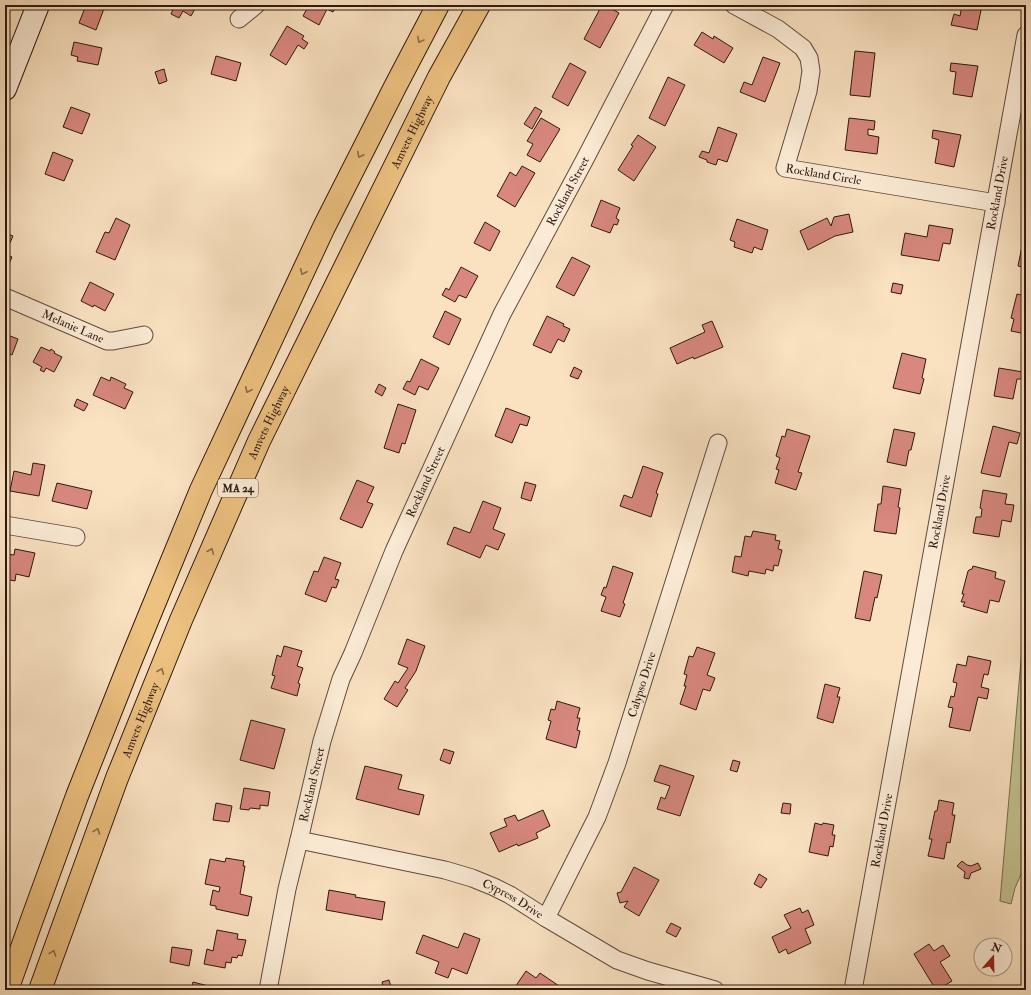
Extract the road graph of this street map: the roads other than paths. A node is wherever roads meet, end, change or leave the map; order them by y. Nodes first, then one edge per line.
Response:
1 (38, 5) edge
2 (256, 5) edge
3 (438, 5) edge
4 (479, 5) edge
5 (665, 5) edge
6 (734, 5) edge
7 (239, 19) dead end
8 (1026, 34) edge
9 (5, 89) edge
10 (996, 203) junction
11 (5, 297) edge
12 (144, 335) dead end
13 (718, 443) dead end
14 (5, 525) edge
15 (76, 537) dead end
16 (299, 840) junction
17 (546, 918) junction
18 (8, 990) edge
19 (40, 990) edge
20 (268, 990) edge
21 (715, 990) edge
22 (853, 990) edge

1 - 9 street
2 - 7 street
3 -> 18 highway, MA 24
19 -> 4 highway, Amvets Highway / MA 24
5 - 16 street, Rockland Street
6 - 10 street, Rockland Circle
8 - 10 street, Rockland Drive
10 - 22 street, Rockland Drive
11 - 12 street, Melanie Lane
13 - 17 street, Calypso Drive
14 - 15 street
16 - 17 street, Cypress Drive
16 - 20 street, Rockland Street
17 - 21 street, Cypress Drive

